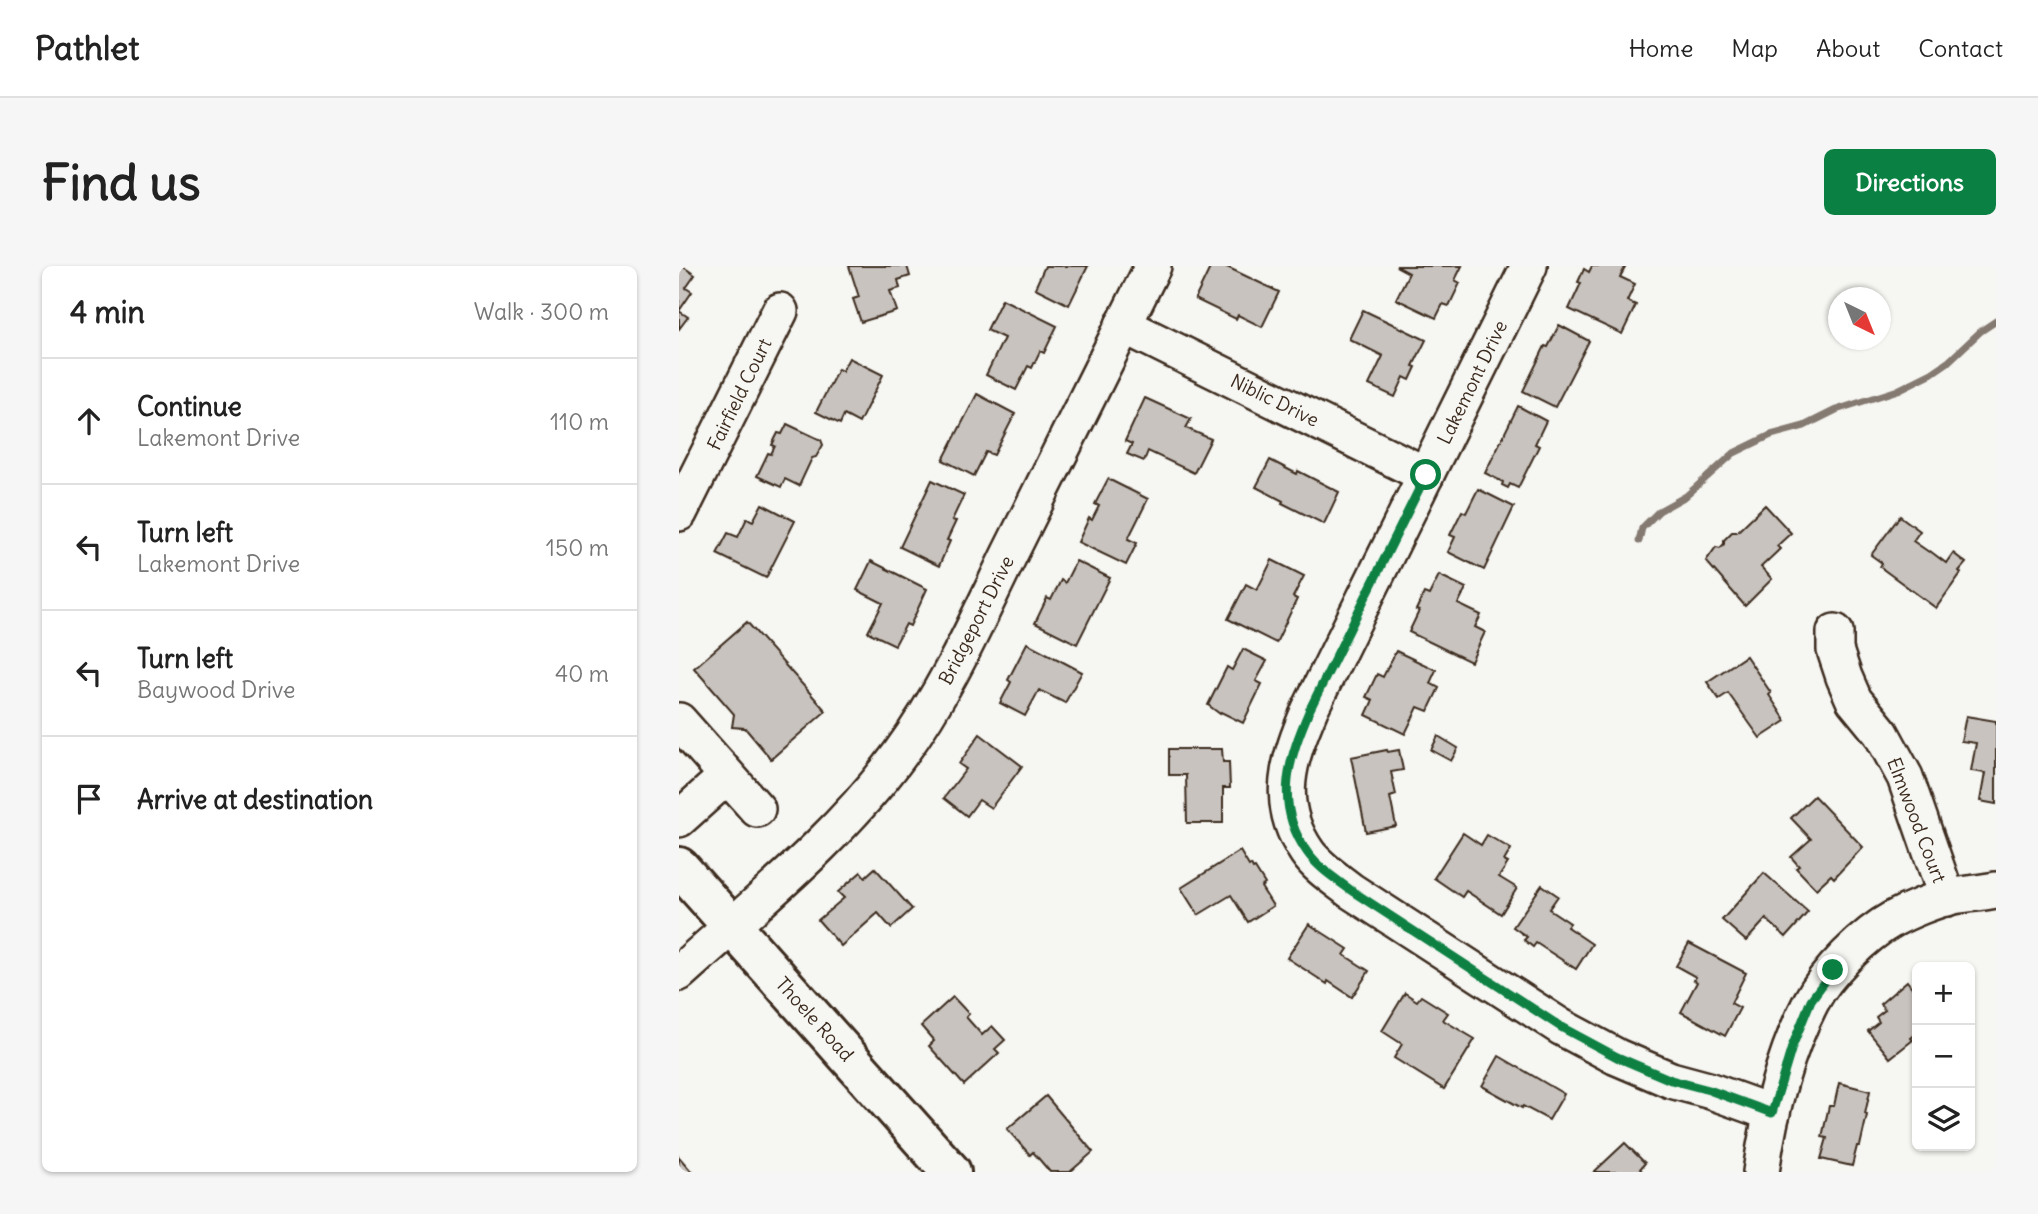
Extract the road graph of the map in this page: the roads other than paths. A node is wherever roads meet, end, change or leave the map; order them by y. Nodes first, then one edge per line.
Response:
1 (1153, 266) edge
2 (1529, 266) edge
3 (780, 312) dead end
4 (1123, 325) junction
5 (1426, 475) junction
6 (679, 513) edge
7 (1835, 632) dead end
8 (679, 721) edge
9 (727, 776) junction
10 (757, 809) dead end
11 (679, 819) edge
12 (679, 867) edge
13 (1996, 890) edge
14 (1947, 898) junction
15 (731, 925) junction
16 (679, 973) edge
17 (1772, 1113) junction
18 (951, 1172) edge
19 (1761, 1172) edge

1 - 4 street, Bridgeport Drive
2 - 5 street, Lakemont Drive
3 - 6 street, Fairfield Court
4 - 5 street, Niblic Drive
4 - 15 street, Bridgeport Drive
5 - 17 street, Lakemont Drive
7 - 14 street, Elmwood Court
8 - 9 street
9 - 10 street
9 - 11 street
12 - 15 main road, Thoele Road
13 - 14 street
14 - 17 street
15 - 16 street, Bridgeport Drive
15 - 18 main road, Thoele Road
17 - 19 street

